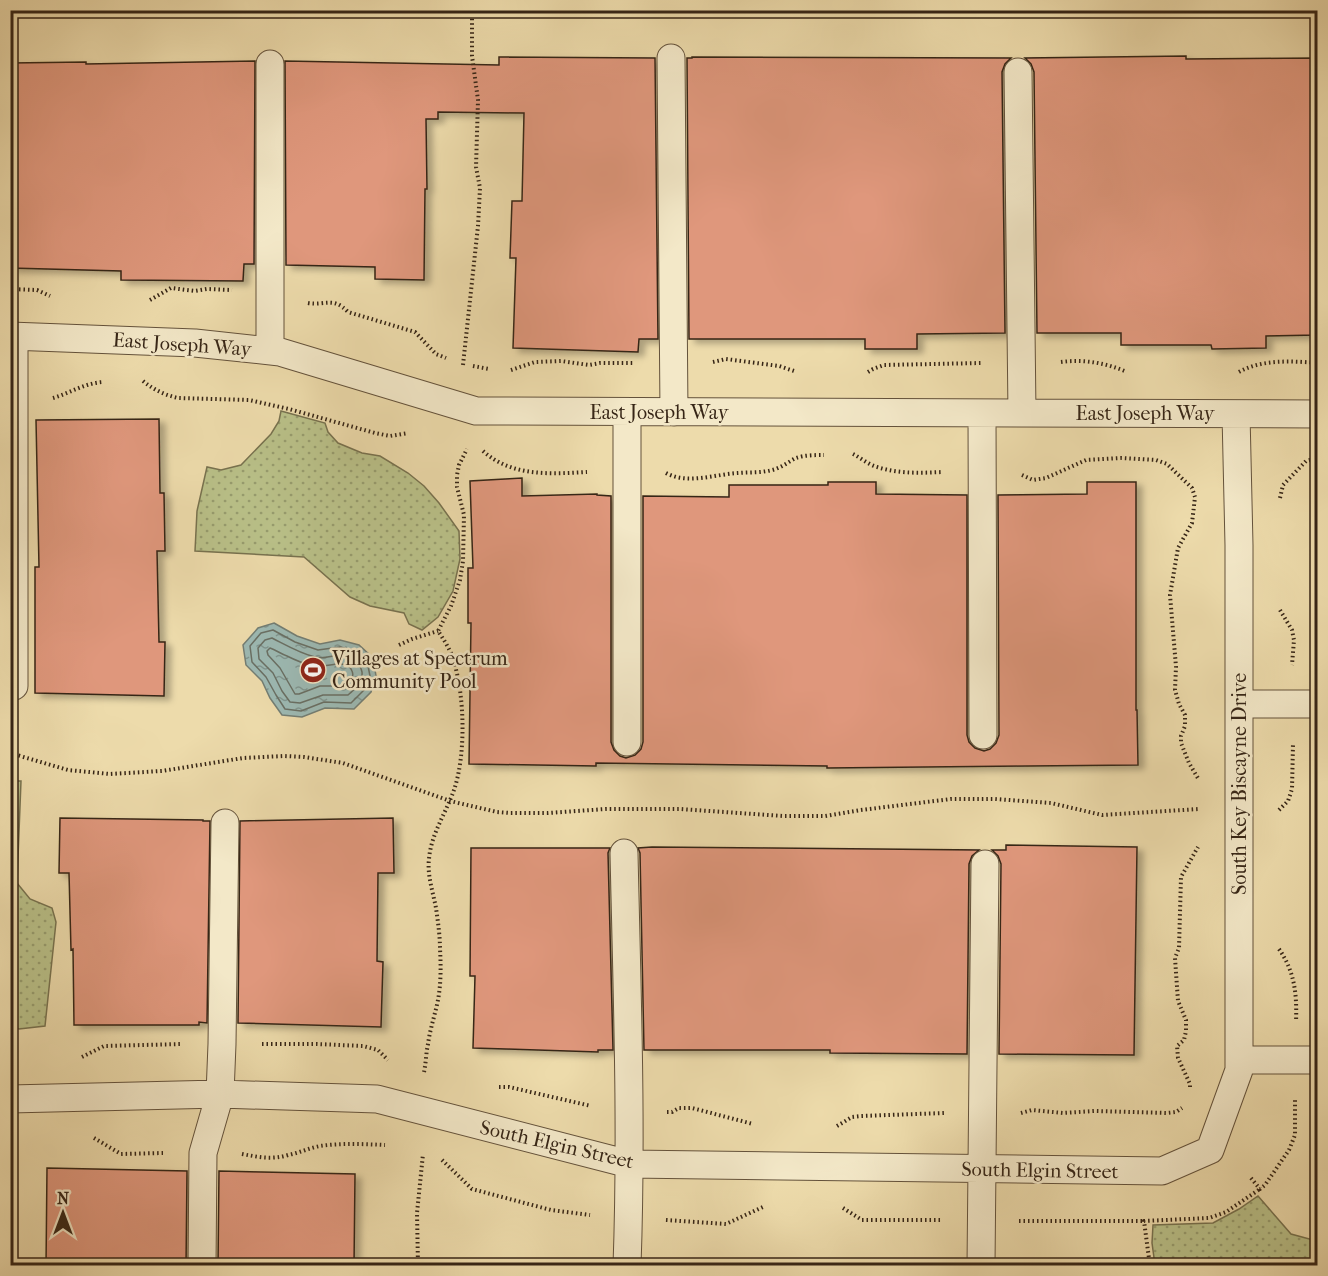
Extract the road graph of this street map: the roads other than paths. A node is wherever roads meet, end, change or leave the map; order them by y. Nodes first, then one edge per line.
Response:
1 (671, 58) dead end
2 (270, 64) dead end
3 (1018, 72) dead end
4 (12, 336) edge
5 (270, 350) junction
6 (627, 412) junction
7 (674, 412) junction
8 (982, 413) junction
9 (1022, 413) junction
10 (1236, 414) junction
11 (1317, 414) edge
12 (14, 686) dead end
13 (1239, 704) junction
14 (1304, 704) edge
15 (982, 735) dead end
16 (627, 742) dead end
17 (225, 823) dead end
18 (624, 853) dead end
19 (985, 864) dead end
20 (1239, 1060) junction
21 (1306, 1060) edge
22 (220, 1094) junction
23 (10, 1099) edge
24 (1210, 1150) joint
25 (629, 1164) junction
26 (982, 1169) junction
27 (202, 1266) edge
28 (627, 1266) edge
29 (981, 1266) edge

1 - 7 lane
2 - 5 lane
3 - 9 lane
4 - 5 lane, East Joseph Way
4 - 12 lane
5 - 6 lane, East Joseph Way
6 - 7 lane, East Joseph Way
6 - 16 lane
7 - 8 lane, East Joseph Way
8 - 9 lane, East Joseph Way
8 - 15 lane
9 - 10 lane, East Joseph Way
10 - 11 lane, East Joseph Way
10 - 13 lane, South Key Biscayne Drive
13 - 14 lane
13 - 20 lane, South Key Biscayne Drive
17 - 22 lane
18 - 25 lane
19 - 26 lane
20 - 21 lane
20 - 24 lane, South Key Biscayne Drive
22 - 23 lane, South Elgin Street
22 - 25 lane, South Elgin Street
22 - 27 lane
24 - 26 lane, South Elgin Street
25 - 26 lane, South Elgin Street
25 - 28 lane
26 - 29 lane

